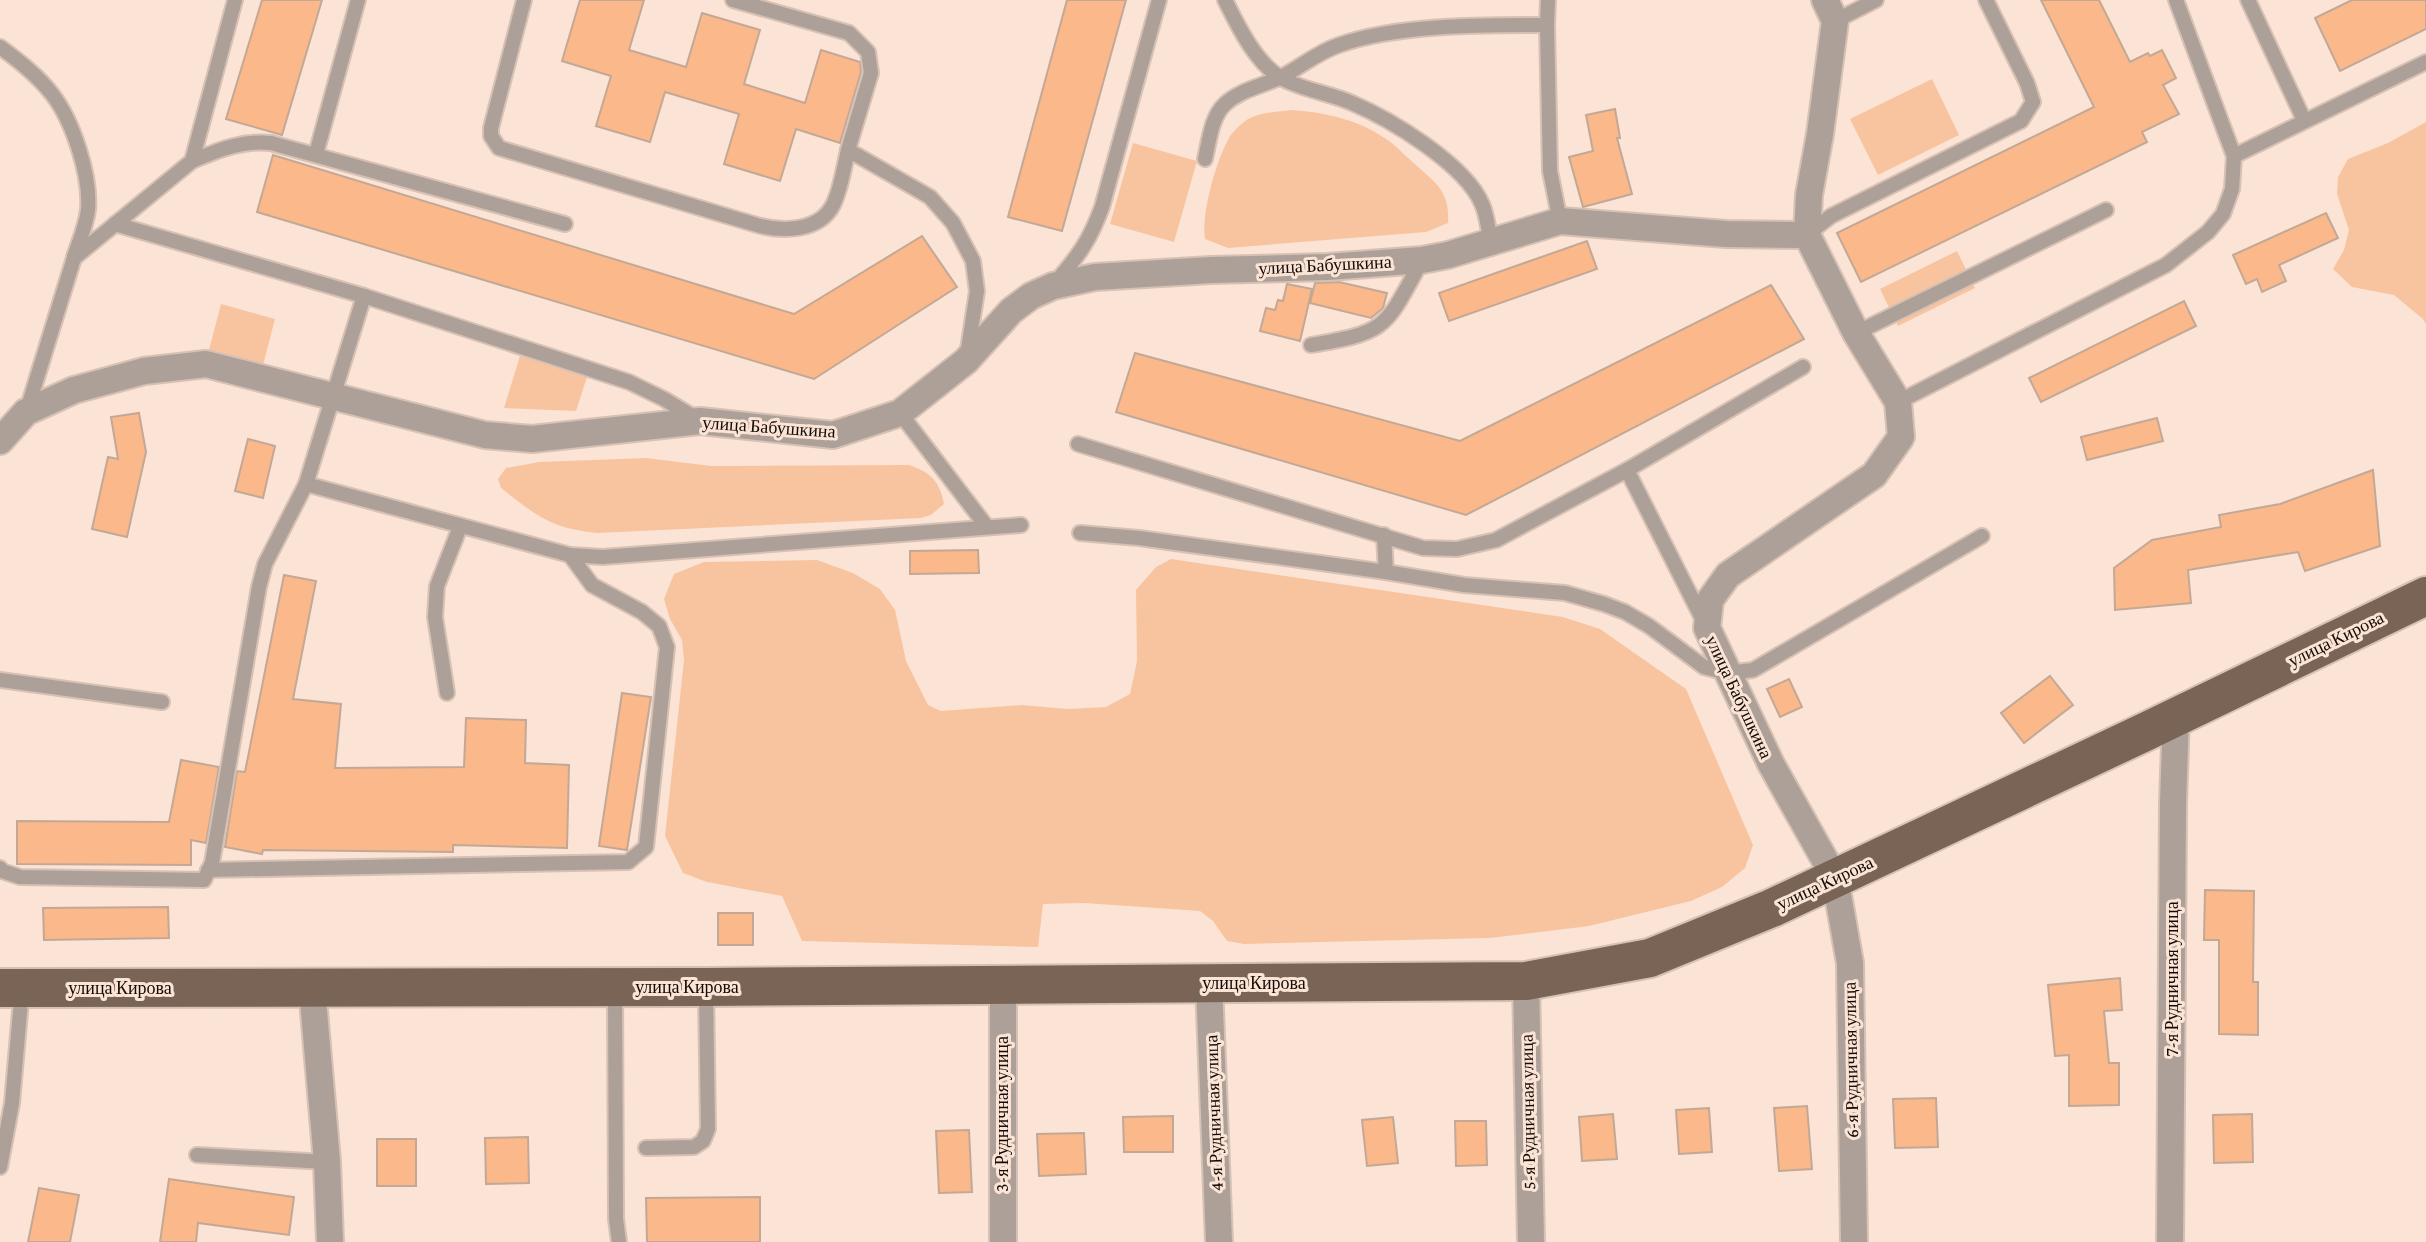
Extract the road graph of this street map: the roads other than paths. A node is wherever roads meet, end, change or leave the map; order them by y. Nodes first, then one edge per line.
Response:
1 (235, 0) edge
2 (358, 0) edge
3 (524, 0) edge
4 (733, 0) edge
5 (1159, 0) edge
6 (1224, 0) edge
7 (1548, 0) edge
8 (1876, 0) edge
9 (1986, 0) edge
10 (2176, 0) edge
11 (2248, 0) edge
12 (1830, 11) edge
13 (1547, 25) junction
14 (0, 47) edge
15 (2426, 62) edge
16 (1281, 77) junction
17 (2304, 120) junction
18 (848, 150) junction
19 (316, 154) junction
20 (2234, 156) junction
21 (1205, 159) dead end
22 (192, 161) junction
23 (2106, 210) dead end
24 (1560, 221) junction
25 (116, 223) junction
26 (565, 224) dead end
27 (1807, 235) junction
28 (1491, 240) junction
29 (74, 258) junction
30 (1422, 260) junction
31 (1053, 286) junction
32 (364, 296) junction
33 (1856, 333) junction
34 (1311, 345) dead end
35 (966, 360) junction
36 (1803, 368) dead end
37 (334, 398) junction
38 (1898, 402) junction
39 (26, 412) junction
40 (900, 413) junction
41 (700, 421) junction
42 (0, 441) edge
43 (1078, 444) dead end
44 (1626, 470) junction
45 (306, 484) junction
46 (1021, 525) dead end
47 (460, 527) junction
48 (987, 527) junction
49 (1080, 533) dead end
50 (1384, 535) junction
51 (1982, 536) dead end
52 (570, 555) junction
53 (1386, 572) junction
54 (2426, 596) edge
55 (1707, 628) junction
56 (1727, 673) junction
57 (0, 680) edge
58 (447, 693) dead end
59 (162, 702) dead end
60 (2176, 715) junction
61 (0, 868) edge
62 (208, 870) junction
63 (1835, 878) junction
64 (1526, 982) junction
65 (1203, 983) junction
66 (1003, 985) junction
67 (615, 987) junction
68 (706, 987) junction
69 (11, 988) edge
70 (312, 988) junction
71 (646, 1147) dead end
72 (197, 1156) dead end
73 (327, 1161) junction
74 (0, 1167) edge
75 (330, 1242) edge
76 (619, 1242) edge
77 (1003, 1242) edge
78 (1219, 1242) edge
79 (1531, 1242) edge
80 (1854, 1242) edge
81 (2170, 1242) edge

1 - 22 lane
2 - 19 lane
3 - 18 lane
4 - 18 lane
5 - 31 lane
6 - 16 lane
7 - 13 lane
8 - 12 lane
9 - 27 lane
10 - 20 lane
11 - 17 lane
12 - 27 street, улица Бабушкина
13 - 16 lane
13 - 24 lane
14 - 29 lane
15 - 17 lane
16 - 21 lane
16 - 28 lane
17 - 20 lane
18 - 35 lane
19 - 22 lane
19 - 26 lane
20 - 38 lane
22 - 25 lane
23 - 33 lane
24 - 27 street, улица Бабушкина
24 - 28 street, улица Бабушкина
25 - 29 lane
25 - 32 lane
27 - 33 street, улица Бабушкина
28 - 30 street, улица Бабушкина
29 - 39 lane
30 - 31 street, улица Бабушкина
30 - 34 lane
31 - 35 street, улица Бабушкина
32 - 37 lane
32 - 41 lane
33 - 38 street, улица Бабушкина
35 - 40 street, улица Бабушкина
36 - 44 lane
37 - 39 street, улица Бабушкина
37 - 41 street, улица Бабушкина
37 - 45 lane
38 - 55 street, улица Бабушкина
39 - 42 street
40 - 41 street, улица Бабушкина
40 - 48 lane
43 - 50 lane
44 - 50 lane
44 - 55 lane
45 - 47 lane
45 - 62 lane
46 - 48 lane
47 - 52 lane
47 - 58 lane
48 - 52 lane
49 - 53 lane
50 - 53 lane
51 - 56 lane
52 - 62 lane
53 - 56 lane
54 - 60 main road, улица Кирова
55 - 56 street, улица Бабушкина
56 - 63 street, улица Бабушкина
57 - 59 lane
60 - 63 main road, улица Кирова
60 - 81 street, 7-я Рудничная улица
61 - 62 lane
63 - 64 main road, улица Кирова
63 - 80 street, 6-я Рудничная улица
64 - 65 main road, улица Кирова
64 - 79 street, 5-я Рудничная улица
65 - 66 main road, улица Кирова
65 - 78 street, 4-я Рудничная улица
66 - 68 main road, улица Кирова
66 - 77 street, 3-я Рудничная улица
67 - 68 main road, улица Кирова
67 - 70 main road, улица Кирова
67 - 76 lane
68 - 71 lane
69 - 70 main road, улица Кирова
69 - 74 lane
70 - 73 street
72 - 73 lane
73 - 75 street

